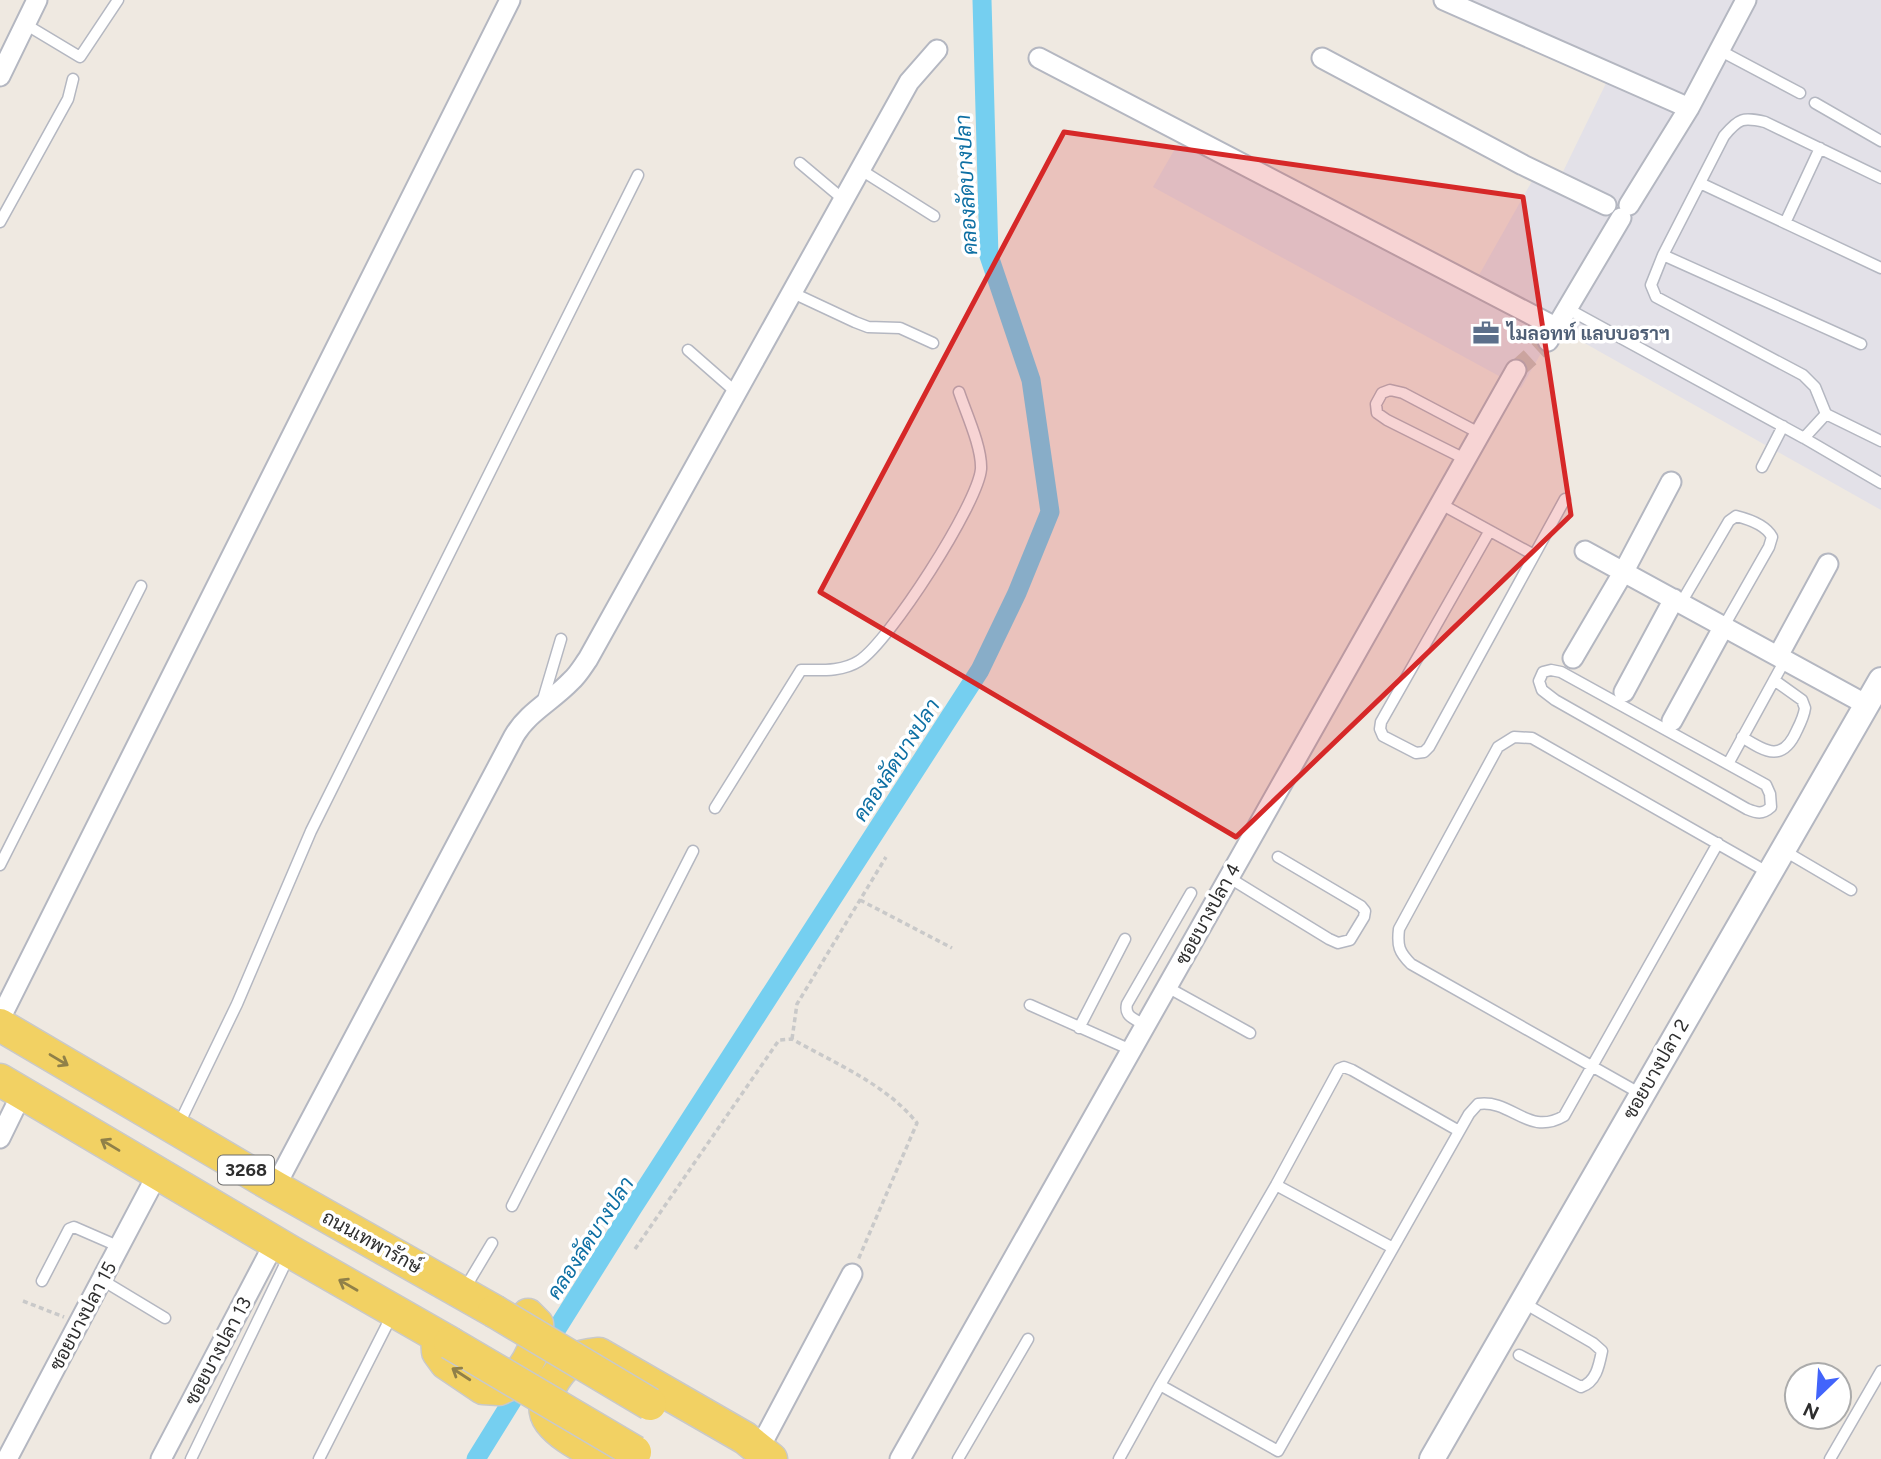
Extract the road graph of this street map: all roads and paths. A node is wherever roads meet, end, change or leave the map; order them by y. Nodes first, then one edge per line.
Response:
1 (37, 0) edge
2 (118, 0) edge
3 (510, 0) edge
4 (1444, 0) edge
5 (1746, 0) edge
6 (25, 24) junction
7 (936, 50) dead end
8 (1719, 50) junction
9 (1039, 58) dead end
10 (1322, 58) dead end
11 (0, 76) edge
12 (73, 79) dead end
13 (1800, 93) dead end
14 (1815, 103) dead end
15 (1689, 108) junction
16 (1881, 141) edge
17 (1820, 148) junction
18 (800, 163) dead end
19 (861, 170) junction
20 (638, 175) dead end
21 (1881, 178) edge
22 (1700, 183) junction
23 (844, 200) junction
24 (1606, 205) dead end
25 (934, 216) dead end
26 (0, 222) edge
27 (1785, 223) junction
28 (1663, 255) junction
29 (1881, 268) edge
30 (793, 293) junction
31 (1568, 309) junction
32 (933, 343) dead end
33 (1861, 344) dead end
34 (688, 350) dead end
35 (1516, 370) tunnel mouth
36 (959, 392) dead end
37 (737, 394) junction
38 (1826, 414) junction
39 (1783, 426) junction
40 (1479, 433) junction
41 (1804, 438) junction
42 (1881, 441) edge
43 (1465, 458) junction
44 (1762, 467) dead end
45 (1671, 482) dead end
46 (1881, 483) edge
47 (1564, 499) dead end
48 (1439, 503) junction
49 (1489, 532) junction
50 (1585, 551) dead end
51 (1534, 555) junction
52 (1828, 564) dead end
53 (1624, 571) junction
54 (141, 586) dead end
55 (1678, 601) junction
56 (1724, 626) junction
57 (561, 639) dead end
58 (1781, 658) junction
59 (1573, 659) dead end
60 (1774, 680) junction
61 (1877, 689) edge
62 (1624, 692) dead end
63 (541, 707) junction
64 (1672, 721) dead end
65 (1742, 737) junction
66 (1728, 764) junction
67 (715, 808) dead end
68 (1717, 843) junction
69 (4, 847) edge
70 (1783, 850) junction
71 (693, 851) dead end
72 (886, 857) dead end
73 (1278, 857) dead end
74 (0, 865) edge
75 (1769, 873) junction
76 (1228, 877) junction
77 (1851, 890) dead end
78 (1191, 893) dead end
79 (860, 900) junction
80 (1125, 939) dead end
81 (952, 948) dead end
82 (1167, 987) junction
83 (1030, 1005) dead end
84 (0, 1020) edge
85 (0, 1025) edge
86 (1146, 1025) junction
87 (1079, 1028) junction
88 (1250, 1033) dead end
89 (792, 1039) junction
90 (1131, 1050) junction
91 (1591, 1066) junction
92 (11, 1087) edge
93 (1642, 1094) junction
94 (177, 1129) junction
95 (1459, 1131) junction
96 (0, 1139) edge
97 (158, 1174) junction
98 (1276, 1185) junction
99 (275, 1187) junction
100 (512, 1206) dead end
101 (492, 1242) dead end
102 (120, 1247) junction
103 (283, 1247) junction
104 (1393, 1248) junction
105 (635, 1249) dead end
106 (852, 1275) joint
107 (102, 1280) junction
108 (42, 1282) dead end
109 (23, 1301) dead end
110 (478, 1302) junction
111 (1522, 1302) junction
112 (394, 1311) junction
113 (165, 1318) dead end
114 (79, 1323) junction
115 (444, 1339) junction
116 (1028, 1339) dead end
117 (1519, 1355) dead end
118 (1881, 1371) edge
119 (1160, 1385) junction
120 (1276, 1455) edge
121 (641, 1456) edge
122 (758, 1456) edge
123 (7, 1459) edge
124 (161, 1459) edge
125 (191, 1459) edge
126 (319, 1459) edge
127 (604, 1459) edge
128 (900, 1459) edge
129 (958, 1459) edge
130 (1119, 1459) edge
131 (1432, 1459) edge
132 (1830, 1459) edge

1 - 6 street
2 - 6 lane
3 - 84 street
4 - 15 street
5 - 8 street
6 - 11 street
7 - 19 street
8 - 13 lane
8 - 15 street
9 - 31 street
10 - 24 street
12 - 26 lane
14 - 16 lane
15 - 31 street
17 - 21 lane
17 - 22 lane
17 - 27 lane
18 - 23 lane
19 - 23 street
19 - 25 lane
20 - 94 lane
22 - 27 lane
22 - 28 lane
23 - 30 street
27 - 29 lane
28 - 33 lane
28 - 38 lane
30 - 32 lane
30 - 37 street
31 - 39 lane
34 - 37 lane
35 - 40 street, ซอยบางปลา 4
36 - 67 lane
37 - 63 street
38 - 41 lane
38 - 42 lane
39 - 41 lane
39 - 44 lane
40 - 43 street, ซอยบางปลา 4
40 - 43 lane
41 - 46 lane
43 - 48 street, ซอยบางปลา 4
45 - 53 street
47 - 51 lane
48 - 49 lane
48 - 76 street, ซอยบางปลา 4
49 - 51 lane
49 - 51 lane
50 - 53 street
52 - 58 street
53 - 55 street
53 - 59 street
54 - 69 lane
55 - 56 street
55 - 56 lane
55 - 62 street
56 - 58 street
56 - 64 street
57 - 63 lane
58 - 60 lane
58 - 61 street
60 - 65 lane
60 - 65 lane
61 - 70 street, ซอยบางปลา 2
63 - 99 street
65 - 66 lane
66 - 66 lane
68 - 75 lane
68 - 91 lane
68 - 91 lane
69 - 74 lane
70 - 75 street, ซอยบางปลา 2
70 - 77 lane
71 - 100 lane
72 - 79 path
73 - 76 lane
75 - 93 street, ซอยบางปลา 2
76 - 82 street, ซอยบางปลา 4
78 - 86 lane
79 - 81 path
79 - 89 path
80 - 87 lane
82 - 86 street, ซอยบางปลา 4
82 - 88 lane
83 - 87 lane
85 -> 94 main road, ถนนเทพารักษ์ / 3268
86 - 90 street, ซอยบางปลา 4
87 - 90 lane
89 - 105 path
89 - 106 path
90 - 128 street, ซอยบางปลา 4
91 - 93 lane
91 - 95 lane
92 - 96 street
97 -> 92 main road, 3268
93 - 111 street, ซอยบางปลา 2
94 - 99 main road, ถนนเทพารักษ์ / 3268
95 - 98 lane
95 - 104 lane
97 - 102 street, ซอยบางปลา 15
97 - 103 main road, 3268
98 - 104 lane
98 - 119 lane
99 - 110 main road, ถนนเทพารักษ์ / 3268
101 - 110 lane
102 - 107 street, ซอยบางปลา 15
102 - 108 lane
112 -> 103 main road, 3268
103 - 124 street, ซอยบางปลา 13
103 - 125 lane
104 - 120 lane
106 - 122 street
107 - 113 lane
107 - 114 street, ซอยบางปลา 15
109 - 114 path
110 -> 115 main road
110 - 122 main road, ถนนเทพารักษ์ / 3268, bridge
111 - 117 lane
111 - 131 street, ซอยบางปลา 2
112 - 115 main road, 3268
112 - 126 lane
114 - 123 street, ซอยบางปลา 15
115 - 121 main road, 3268, bridge
116 - 129 lane
118 - 132 lane
119 - 120 lane
119 - 130 lane
122 - 127 main road

